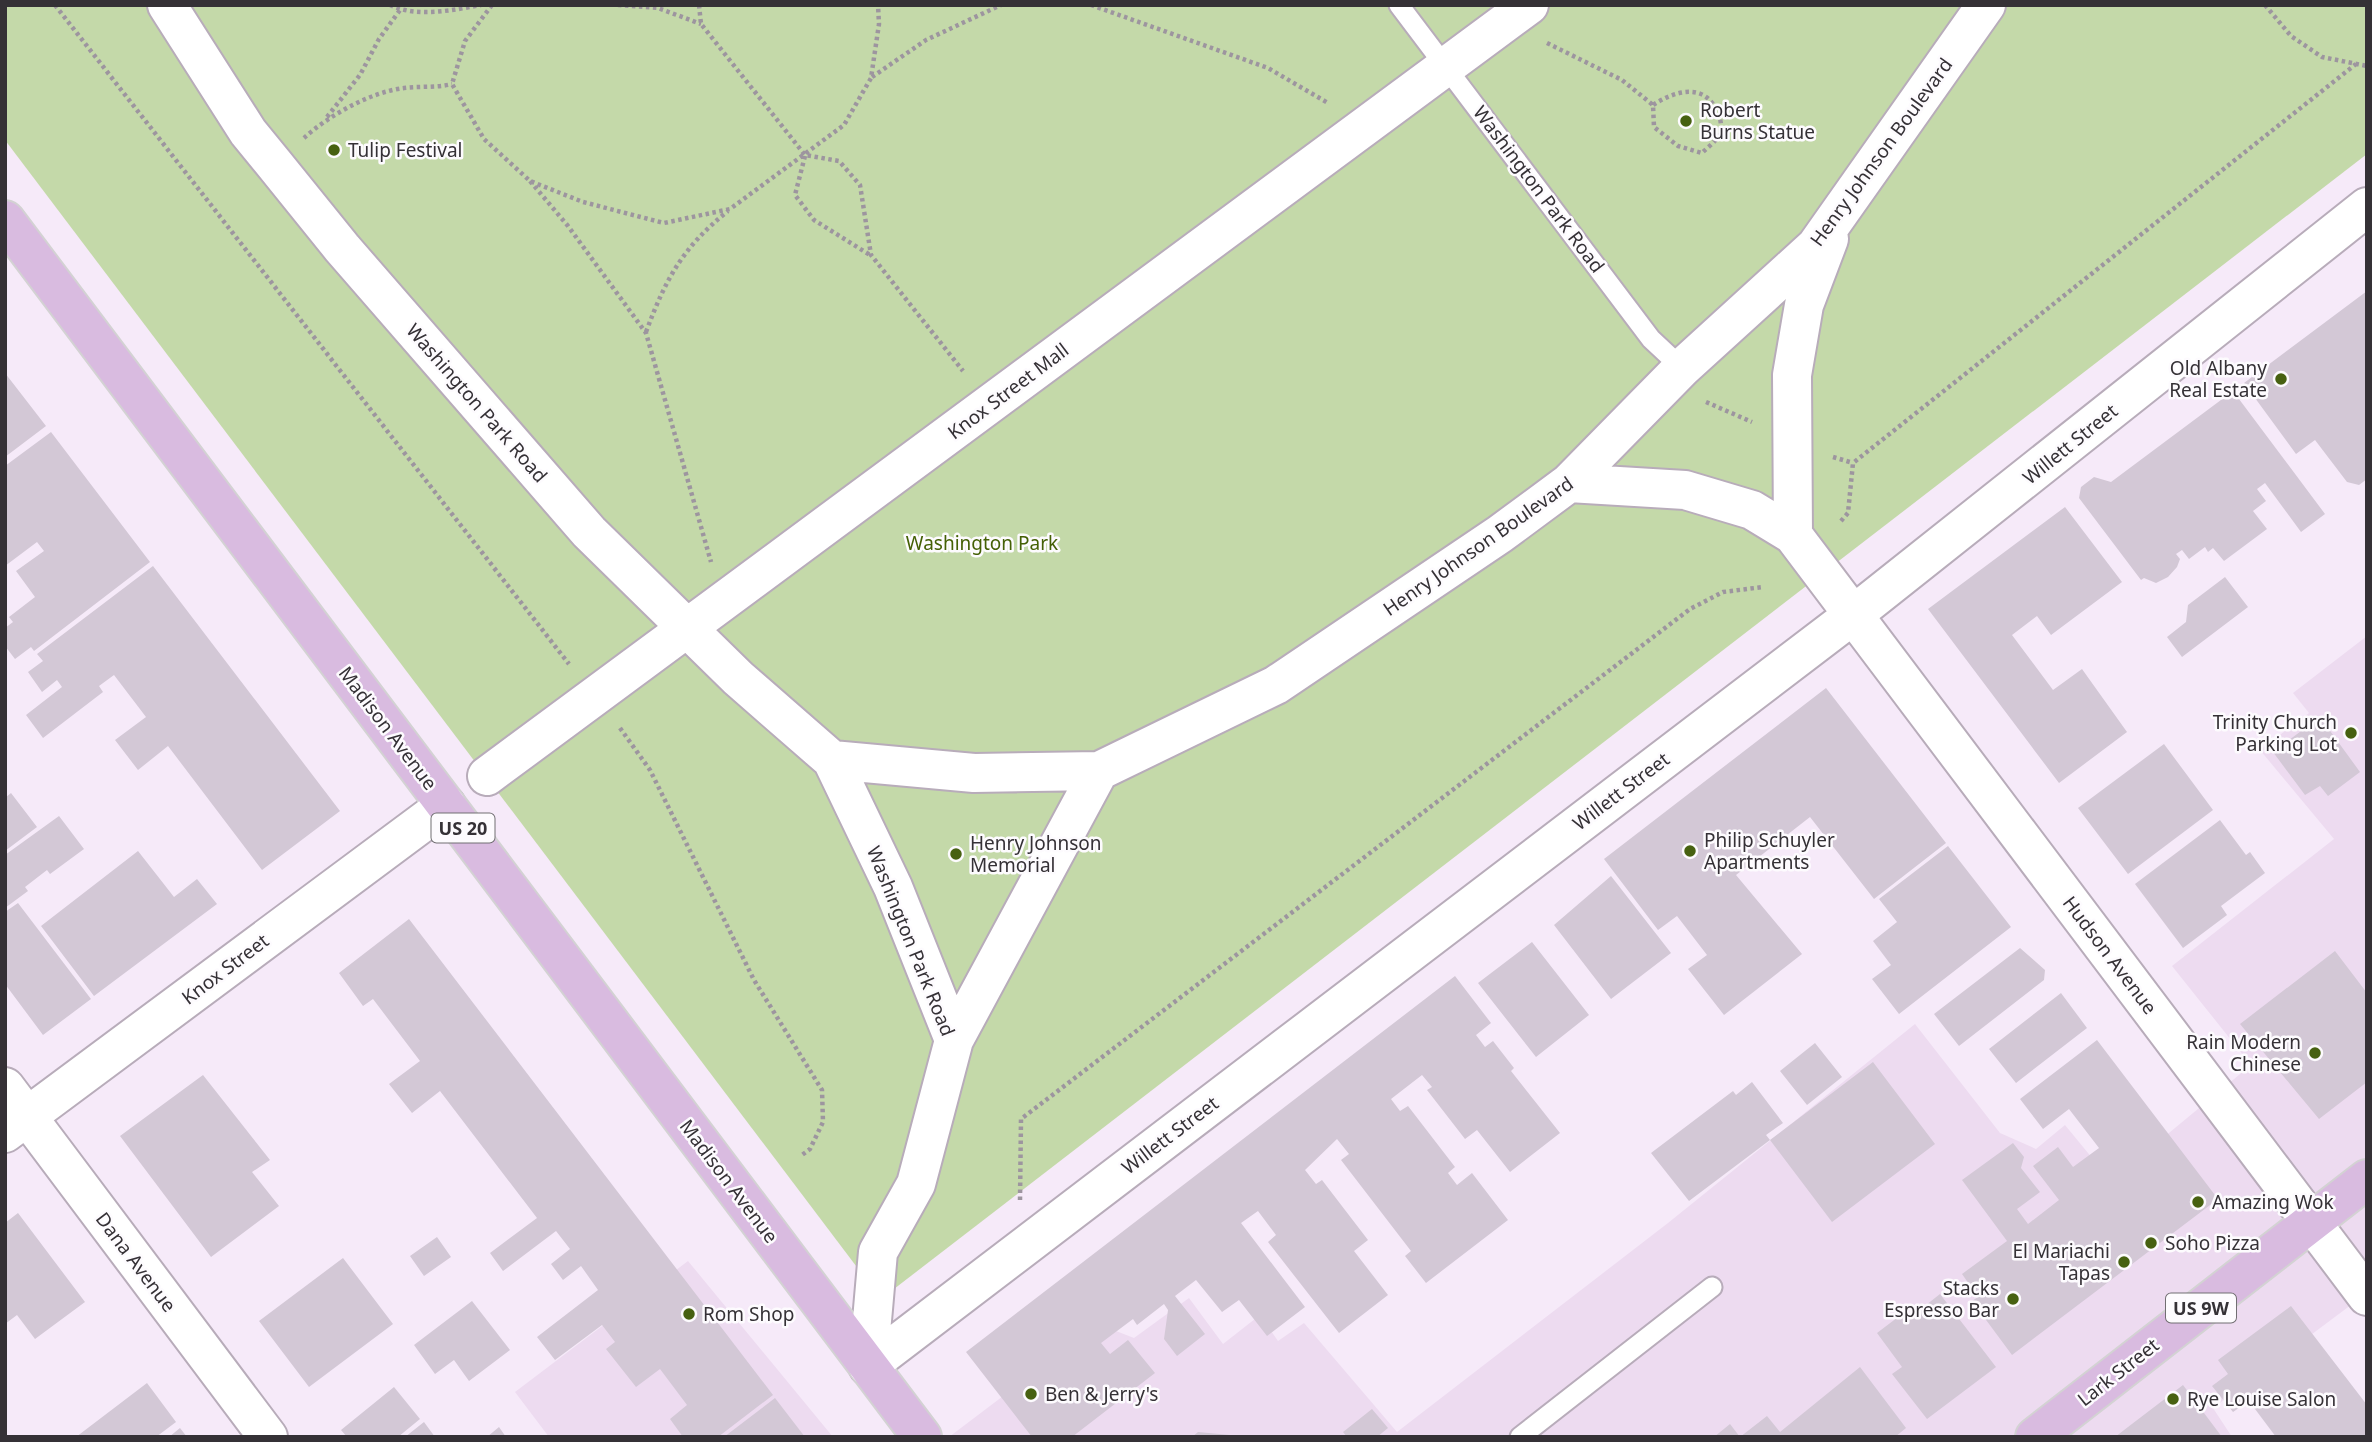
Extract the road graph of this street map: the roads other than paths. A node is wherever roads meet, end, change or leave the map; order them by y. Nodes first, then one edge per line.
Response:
1 (167, 5) edge
2 (1399, 5) edge
3 (1986, 5) edge
4 (1517, 15) edge
5 (1447, 66) junction
6 (1843, 204) junction
7 (2367, 207) edge
8 (5, 220) edge
9 (1682, 368) junction
10 (1569, 483) junction
11 (1793, 535) junction
12 (1853, 615) junction
13 (689, 628) junction
14 (832, 761) junction
15 (1099, 771) junction
16 (487, 776) dead end
17 (446, 805) junction
18 (954, 1040) junction
19 (13, 1112) edge
20 (2367, 1179) edge
21 (2312, 1221) junction
22 (1712, 1287) dead end
23 (2367, 1296) edge
24 (868, 1366) junction
25 (268, 1437) edge
26 (922, 1437) edge
27 (1520, 1437) edge
28 (2035, 1437) edge

1 - 13 street, Washington Park Road
2 - 5 lane, Washington Park Road
3 - 6 street, Henry Johnson Boulevard
4 - 5 street, Knox Street Mall
5 - 9 lane, Washington Park Road
5 - 13 street, Knox Street Mall
6 - 9 street, Henry Johnson Boulevard
6 - 11 street
7 - 12 street, Willett Street
8 - 17 main road, Madison Avenue / US 20
9 - 10 street, Henry Johnson Boulevard
10 - 11 street
10 - 15 street, Henry Johnson Boulevard
11 - 12 street
12 - 21 street, Hudson Avenue
12 - 24 street, Willett Street
13 - 14 street, Washington Park Road
13 - 16 street, Knox Street Mall
14 - 15 street
14 - 18 street, Washington Park Road
15 - 18 street
17 - 19 street, Knox Street
17 - 24 main road, Madison Avenue / US 20
18 - 24 street, Washington Park Road
19 - 25 street, Dana Avenue
20 - 21 main road, Lark Street / US 9W
21 - 23 street, Hudson Avenue
21 - 28 main road, Lark Street / US 9W
22 - 27 lane
24 - 26 main road, Madison Avenue / US 20

